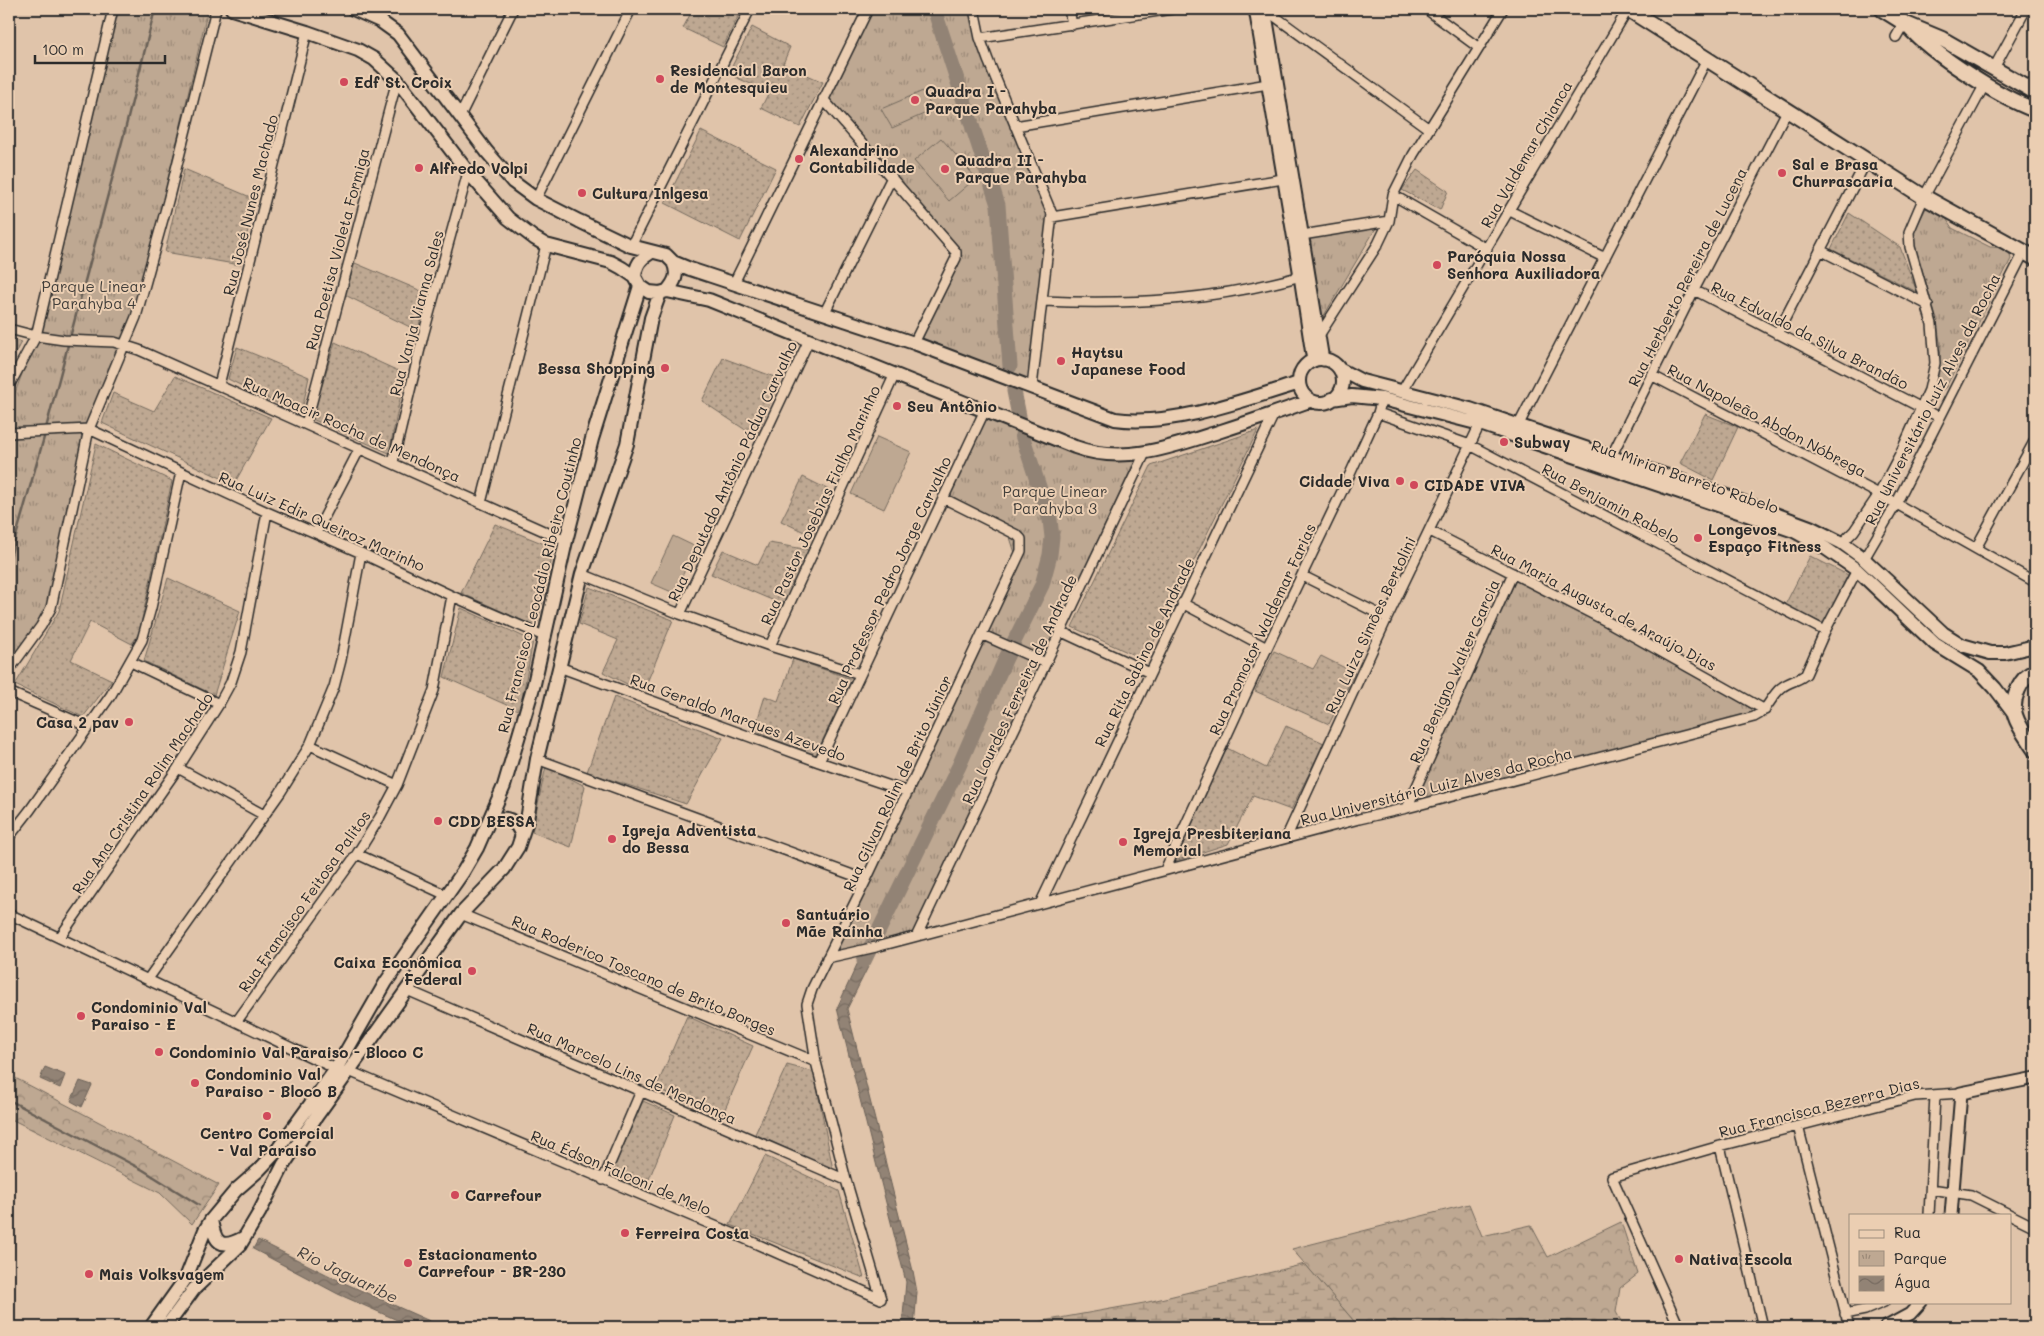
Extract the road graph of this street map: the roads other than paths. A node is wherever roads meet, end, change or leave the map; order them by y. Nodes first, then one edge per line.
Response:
1 (113, 9) edge
2 (216, 9) edge
3 (232, 9) edge
4 (353, 9) edge
5 (386, 9) edge
6 (513, 9) edge
7 (631, 9) edge
8 (750, 9) edge
9 (868, 9) edge
10 (974, 9) edge
11 (1069, 9) edge
12 (1167, 9) edge
13 (1262, 9) edge
14 (1426, 9) edge
15 (1503, 9) edge
16 (1628, 9) edge
17 (1882, 9) edge
18 (2026, 9) edge
19 (380, 21) junction
20 (1905, 23) junction
21 (1072, 25) junction
22 (307, 32) junction
23 (1896, 37) dead end
24 (980, 38) junction
25 (1479, 48) junction
26 (1707, 59) junction
27 (1994, 68) junction
28 (396, 80) junction
29 (1273, 83) junction
30 (1985, 84) junction
31 (2035, 92) edge
32 (823, 100) junction
33 (1788, 109) junction
34 (2035, 110) edge
35 (460, 116) junction
36 (1015, 126) junction
37 (1429, 129) junction
38 (1866, 160) junction
39 (468, 172) junction
40 (892, 177) junction
41 (1288, 178) junction
42 (1393, 195) junction
43 (1924, 196) junction
44 (536, 199) junction
45 (1510, 211) junction
46 (1052, 217) junction
47 (1388, 221) junction
48 (1298, 236) junction
49 (546, 245) junction
50 (631, 246) junction
51 (1487, 249) junction
52 (1820, 250) junction
53 (650, 253) junction
54 (2030, 255) edge
55 (1605, 258) junction
56 (673, 262) junction
57 (1304, 275) junction
58 (638, 282) junction
59 (734, 282) junction
60 (1694, 290) junction
61 (663, 292) junction
62 (1043, 301) junction
63 (1928, 305) junction
64 (825, 312) junction
65 (9, 329) edge
66 (1777, 334) junction
67 (36, 336) junction
68 (1318, 337) junction
69 (809, 340) junction
70 (914, 343) junction
71 (125, 345) junction
72 (1318, 360) junction
73 (1341, 370) junction
74 (1651, 375) junction
75 (894, 376) junction
76 (1299, 383) junction
77 (219, 385) junction
78 (9, 386) edge
79 (1032, 386) junction
80 (1402, 391) junction
81 (1332, 399) junction
82 (1382, 399) junction
83 (1309, 401) junction
84 (1922, 409) junction
85 (985, 410) junction
86 (1378, 413) junction
87 (1274, 414) junction
88 (1939, 417) junction
89 (306, 424) junction
90 (1480, 424) junction
91 (1518, 426) junction
92 (89, 429) junction
93 (9, 433) edge
94 (2035, 440) edge
95 (1470, 445) junction
96 (360, 448) junction
97 (1145, 453) junction
98 (1611, 457) junction
99 (393, 462) junction
100 (182, 472) junction
101 (1879, 494) junction
102 (943, 498) junction
103 (481, 503) junction
104 (1896, 504) junction
105 (267, 512) junction
106 (1430, 531) junction
107 (316, 533) junction
108 (566, 541) junction
109 (1842, 543) junction
110 (1976, 548) junction
111 (361, 553) junction
112 (1860, 564) junction
113 (1513, 573) junction
114 (582, 574) junction
115 (1303, 576) junction
116 (2035, 582) edge
117 (452, 596) junction
118 (1182, 602) junction
119 (680, 614) junction
120 (1387, 618) junction
121 (1825, 631) junction
122 (1062, 632) junction
123 (983, 635) junction
124 (546, 637) junction
125 (770, 646) junction
126 (2035, 646) edge
127 (1267, 648) junction
128 (131, 662) junction
129 (1046, 663) junction
130 (559, 667) junction
131 (9, 670) edge
132 (2035, 672) edge
133 (1150, 673) junction
134 (860, 674) junction
135 (9, 692) edge
136 (219, 704) junction
137 (1765, 710) junction
138 (2014, 713) junction
139 (89, 727) junction
140 (310, 745) junction
141 (2035, 750) edge
142 (537, 759) junction
143 (819, 762) junction
144 (178, 768) junction
145 (397, 785) junction
146 (908, 792) junction
147 (1407, 808) junction
148 (264, 815) junction
149 (490, 820) junction
150 (522, 836) junction
151 (9, 837) edge
152 (1286, 838) junction
153 (357, 854) junction
154 (1165, 870) junction
155 (866, 880) junction
156 (446, 895) junction
157 (1041, 902) junction
158 (9, 914) edge
159 (461, 914) junction
160 (917, 935) junction
161 (60, 937) junction
162 (827, 958) junction
163 (148, 979) junction
164 (406, 990) junction
165 (243, 1028) junction
166 (816, 1062) junction
167 (343, 1070) junction
168 (2035, 1078) edge
169 (641, 1091) junction
170 (1961, 1093) junction
171 (1935, 1095) junction
172 (1798, 1126) junction
173 (1720, 1146) junction
174 (603, 1180) junction
175 (846, 1180) junction
176 (1931, 1189) junction
177 (1954, 1192) junction
178 (1929, 1214) edge
179 (1951, 1214) edge
180 (2009, 1214) edge
181 (2012, 1215) edge
182 (211, 1220) junction
183 (2035, 1227) edge
184 (245, 1237) junction
185 (881, 1299) joint
186 (1879, 1304) edge
187 (1919, 1304) edge
188 (1845, 1314) junction
189 (151, 1327) edge
190 (166, 1327) edge
191 (1679, 1327) edge
192 (1763, 1327) edge
193 (1849, 1327) edge
194 (1890, 1327) edge

1 - 67 street
2 - 71 street
3 - 22 main road
4 - 19 main road
5 - 19 street
6 - 35 street
7 - 44 street
8 - 50 street
9 - 32 street
10 - 24 street
11 - 21 street
12 - 21 street
13 - 29 street
13 - 37 street
14 - 25 street
15 - 25 street
16 - 26 main road
16 - 45 street, Rua Valdemar Chianca
17 - 20 main road
18 - 27 street
19 - 35 main road
20 - 23 street
20 - 27 main road
20 - 30 main road
21 - 24 street
22 - 28 main road
22 - 77 street, Rua José Nunes Machado
24 - 36 street
25 - 37 street
26 - 33 main road
26 - 55 street
27 - 31 main road
28 - 39 main road
28 - 89 street, Rua Poetisa Violeta Formiga
29 - 36 street
29 - 41 street
30 - 34 main road
30 - 43 street
32 - 40 street
32 - 59 street
33 - 38 main road
33 - 60 street, Rua Herberto Pereira de Lucena
35 - 44 main road
36 - 46 street
37 - 42 street
38 - 43 main road
38 - 52 street
39 - 49 main road
39 - 99 street, Rua Vanja Vianna Sales
40 - 64 street
40 - 70 street
41 - 46 street
41 - 48 street
42 - 47 street
42 - 51 street
43 - 54 main road
43 - 63 street
44 - 50 main road
45 - 51 street, Rua Valdemar Chianca
45 - 55 street
46 - 62 street
47 - 48 street
47 - 68 street
48 - 57 street
49 - 58 main road
49 - 103 street
50 - 53 main road
51 - 80 street, Rua Valdemar Chianca
52 - 63 street
52 - 66 street
53 - 56 main road
53 - 58 main road
54 - 88 street, Rua Universitário Luiz Alves da Rocha
55 - 91 street
56 - 59 main road
56 - 61 main road
57 - 62 street
57 - 68 street
57 - 72 street
58 - 61 main road
58 - 108 main road, Rua Francisco Leocádio Ribeiro Coutinho
59 - 64 main road
60 - 66 street, Rua Edvaldo da Silva Brandão
60 - 74 street, Rua Herberto Pereira de Lucena
61 - 69 main road
61 - 114 main road, Rua Francisco Leocádio Ribeiro Coutinho
62 - 79 street
63 - 84 street
64 - 70 main road
65 - 67 street, Rua Moacir Rocha de Mendonça
66 - 84 street, Rua Edvaldo da Silva Brandão
67 - 71 street, Rua Moacir Rocha de Mendonça
67 - 78 street
68 - 72 street
69 - 75 main road
69 - 119 street, Rua Deputado Antônio Pádua Carvalho
70 - 79 main road
71 - 77 street, Rua Moacir Rocha de Mendonça
71 - 92 street
72 - 73 main road
72 - 76 main road
73 - 80 main road, Rua Mirian Barreto Rabelo
73 - 81 main road
74 - 98 street, Rua Herberto Pereira de Lucena
74 - 101 street, Rua Napoleão Abdon Nóbrega
75 - 85 main road
75 - 125 street, Rua Pastor Josebias Fialho Marinho
76 - 79 main road
76 - 83 main road
77 - 89 street, Rua Moacir Rocha de Mendonça
80 - 91 main road, Rua Mirian Barreto Rabelo
81 - 82 main road, Rua Mirian Barreto Rabelo
81 - 83 main road
82 - 86 street, Rua Promotor Waldemar Farias
82 - 90 main road, Rua Mirian Barreto Rabelo
83 - 87 main road
84 - 88 street, Rua Edvaldo da Silva Brandão
84 - 101 street
85 - 97 main road
85 - 102 street, Rua Professor Pedro Jorge Carvalho
86 - 95 street, Rua Benjamin Rabelo
86 - 115 street, Rua Promotor Waldemar Farias
87 - 97 main road
87 - 118 street, Rua Rita Sabino de Andrade
88 - 104 street, Rua Universitário Luiz Alves da Rocha
89 - 96 street, Rua Moacir Rocha de Mendonça
90 - 95 street, Rua Luiza Simões Bertolini
90 - 112 main road, Rua Mirian Barreto Rabelo
91 - 98 main road, Rua Mirian Barreto Rabelo
92 - 93 street
92 - 100 street, Rua Luiz Edir Queiroz Marinho
92 - 131 street
94 - 110 street
95 - 106 street, Rua Luiza Simões Bertolini
95 - 121 street, Rua Benjamin Rabelo
96 - 99 street, Rua Moacir Rocha de Mendonça
96 - 107 street
97 - 122 street, Rua Lourdes Ferreira de Andrade
98 - 109 main road, Rua Mirian Barreto Rabelo
99 - 103 street, Rua Moacir Rocha de Mendonça
100 - 105 street, Rua Luiz Edir Queiroz Marinho
100 - 128 street
101 - 104 street, Rua Napoleão Abdon Nóbrega
101 - 109 street
102 - 123 street, Rua Gilvan Rolim de Brito Júnior
102 - 134 street, Rua Professor Pedro Jorge Carvalho
103 - 108 street, Rua Moacir Rocha de Mendonça
104 - 110 street, Rua Napoleão Abdon Nóbrega
104 - 112 street, Rua Universitário Luiz Alves da Rocha
105 - 107 street, Rua Luiz Edir Queiroz Marinho
105 - 136 street, Rua Ana Cristina Rolim Machado
106 - 113 street, Rua Maria Augusta de Araújo Dias
106 - 120 street, Rua Luiza Simões Bertolini
107 - 111 street, Rua Luiz Edir Queiroz Marinho
108 - 124 main road, Rua Francisco Leocádio Ribeiro Coutinho
109 - 112 main road, Rua Mirian Barreto Rabelo
110 - 116 street, Rua Napoleão Abdon Nóbrega
111 - 117 street, Rua Luiz Edir Queiroz Marinho
111 - 140 street
112 - 121 street, Rua Universitário Luiz Alves da Rocha
112 - 126 main road, Rua Mirian Barreto Rabelo
112 - 138 main road, Rua Mirian Barreto Rabelo
113 - 137 street, Rua Maria Augusta de Araújo Dias
113 - 147 street, Rua Benigno Walter Garcia
114 - 119 street
114 - 130 main road, Rua Francisco Leocádio Ribeiro Coutinho
115 - 120 street
115 - 127 street, Rua Promotor Waldemar Farias
117 - 124 street, Rua Luiz Edir Queiroz Marinho
117 - 145 street, Rua Francisco Feitosa Palitos
118 - 127 street
118 - 133 street, Rua Rita Sabino de Andrade
119 - 125 street
120 - 152 street, Rua Luiza Simões Bertolini
121 - 137 street, Rua Universitário Luiz Alves da Rocha
122 - 129 street, Rua Lourdes Ferreira de Andrade
122 - 133 street
123 - 129 street
123 - 146 street, Rua Gilvan Rolim de Brito Júnior
124 - 149 main road, Rua Francisco Leocádio Ribeiro Coutinho
125 - 134 street
127 - 154 street, Rua Promotor Waldemar Farias
128 - 136 street
128 - 139 street
129 - 160 street, Rua Lourdes Ferreira de Andrade
130 - 142 main road, Rua Francisco Leocádio Ribeiro Coutinho
130 - 143 street, Rua Geraldo Marques Azevedo
132 - 138 main road
133 - 157 street, Rua Rita Sabino de Andrade
134 - 143 street, Rua Professor Pedro Jorge Carvalho
135 - 139 street
136 - 144 street, Rua Ana Cristina Rolim Machado
137 - 147 street, Rua Universitário Luiz Alves da Rocha
138 - 141 main road, Rua Mirian Barreto Rabelo
139 - 151 street
140 - 145 street
140 - 148 street
142 - 150 main road, Rua Francisco Leocádio Ribeiro Coutinho
142 - 155 street
143 - 146 street, Rua Geraldo Marques Azevedo
144 - 148 street
144 - 161 street, Rua Ana Cristina Rolim Machado
145 - 153 street, Rua Francisco Feitosa Palitos
146 - 155 street, Rua Gilvan Rolim de Brito Júnior
147 - 152 street, Rua Universitário Luiz Alves da Rocha
148 - 163 street
149 - 150 main road
149 - 156 main road, Rua Francisco Leocádio Ribeiro Coutinho
150 - 159 main road, Rua Francisco Leocádio Ribeiro Coutinho
152 - 154 street, Rua Universitário Luiz Alves da Rocha
153 - 156 street
153 - 165 street, Rua Francisco Feitosa Palitos
154 - 157 street, Rua Universitário Luiz Alves da Rocha
155 - 162 street, Rua Gilvan Rolim de Brito Júnior
156 - 167 main road, Rua Francisco Leocádio Ribeiro Coutinho
157 - 160 street, Rua Universitário Luiz Alves da Rocha
158 - 161 street, Rua Édson Falconi de Melo
159 - 164 main road, Rua Francisco Leocádio Ribeiro Coutinho
159 - 166 street, Rua Roderico Toscano de Brito Borges
160 - 162 street, Rua Universitário Luiz Alves da Rocha
161 - 163 street, Rua Édson Falconi de Melo
162 - 166 street, Rua Gilvan Rolim de Brito Júnior
163 - 165 street, Rua Édson Falconi de Melo
164 - 167 main road, Rua Francisco Leocádio Ribeiro Coutinho
164 - 169 street, Rua Marcelo Lins de Mendonça
165 - 167 street, Rua Édson Falconi de Melo
166 - 175 street, Rua Gilvan Rolim de Brito Júnior
167 - 174 street, Rua Édson Falconi de Melo
167 - 182 main road, Rua Francisco Leocádio Ribeiro Coutinho
167 - 184 main road, Rua Francisco Leocádio Ribeiro Coutinho
168 - 170 street, Rua Francisca Bezerra Dias
169 - 174 street
169 - 175 street, Rua Marcelo Lins de Mendonça
170 - 171 street, Rua Francisca Bezerra Dias
170 - 177 street
171 - 172 street, Rua Francisca Bezerra Dias
171 - 176 street
172 - 173 street, Rua Francisca Bezerra Dias
172 - 188 street
173 - 191 street, Rua Francisca Bezerra Dias
173 - 192 street
174 - 185 street, Rua Édson Falconi de Melo
175 - 185 street, Rua Gilvan Rolim de Brito Júnior
176 - 177 street
176 - 178 street
177 - 179 street
177 - 180 street
181 - 183 street
182 - 184 main road
182 - 189 main road, Rua Francisco Leocádio Ribeiro Coutinho
184 - 190 main road, Rua Francisco Leocádio Ribeiro Coutinho
186 - 188 street
187 - 194 street
188 - 193 street

